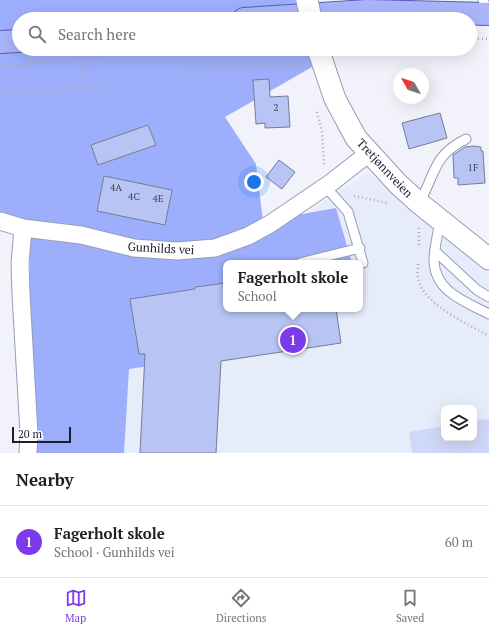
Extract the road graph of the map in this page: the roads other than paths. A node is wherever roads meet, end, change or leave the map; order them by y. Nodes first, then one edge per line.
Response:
1 (308, 0) edge
2 (483, 0) edge
3 (310, 12) edge
4 (352, 12) edge
5 (408, 12) edge
6 (477, 14) edge
7 (489, 14) edge
8 (12, 41) edge
9 (0, 42) edge
10 (320, 56) edge
11 (466, 139) dead end
12 (369, 153) junction
13 (328, 184) junction
14 (419, 203) junction
15 (0, 220) edge
16 (440, 221) junction
17 (22, 228) junction
18 (360, 248) junction
19 (435, 251) junction
20 (489, 259) edge
21 (312, 260) edge
22 (362, 260) edge
23 (489, 297) edge
24 (489, 314) edge
25 (28, 453) edge

1 - 3 street, bridge
2 - 7 lane
4 - 5 main road
6 - 7 main road
8 - 9 main road
10 - 12 street, Tretjønnveien
11 - 14 lane
12 - 13 street, Gunhilds vei
12 - 14 street, Tretjønnveien
13 - 17 street, Gunhilds vei
13 - 18 lane
14 - 16 street, Tretjønnveien
15 - 17 street, Gunhilds vei
16 - 19 lane
16 - 20 street, Tretjønnveien
17 - 25 street
18 - 21 lane
18 - 22 lane
19 - 23 lane
19 - 24 lane

